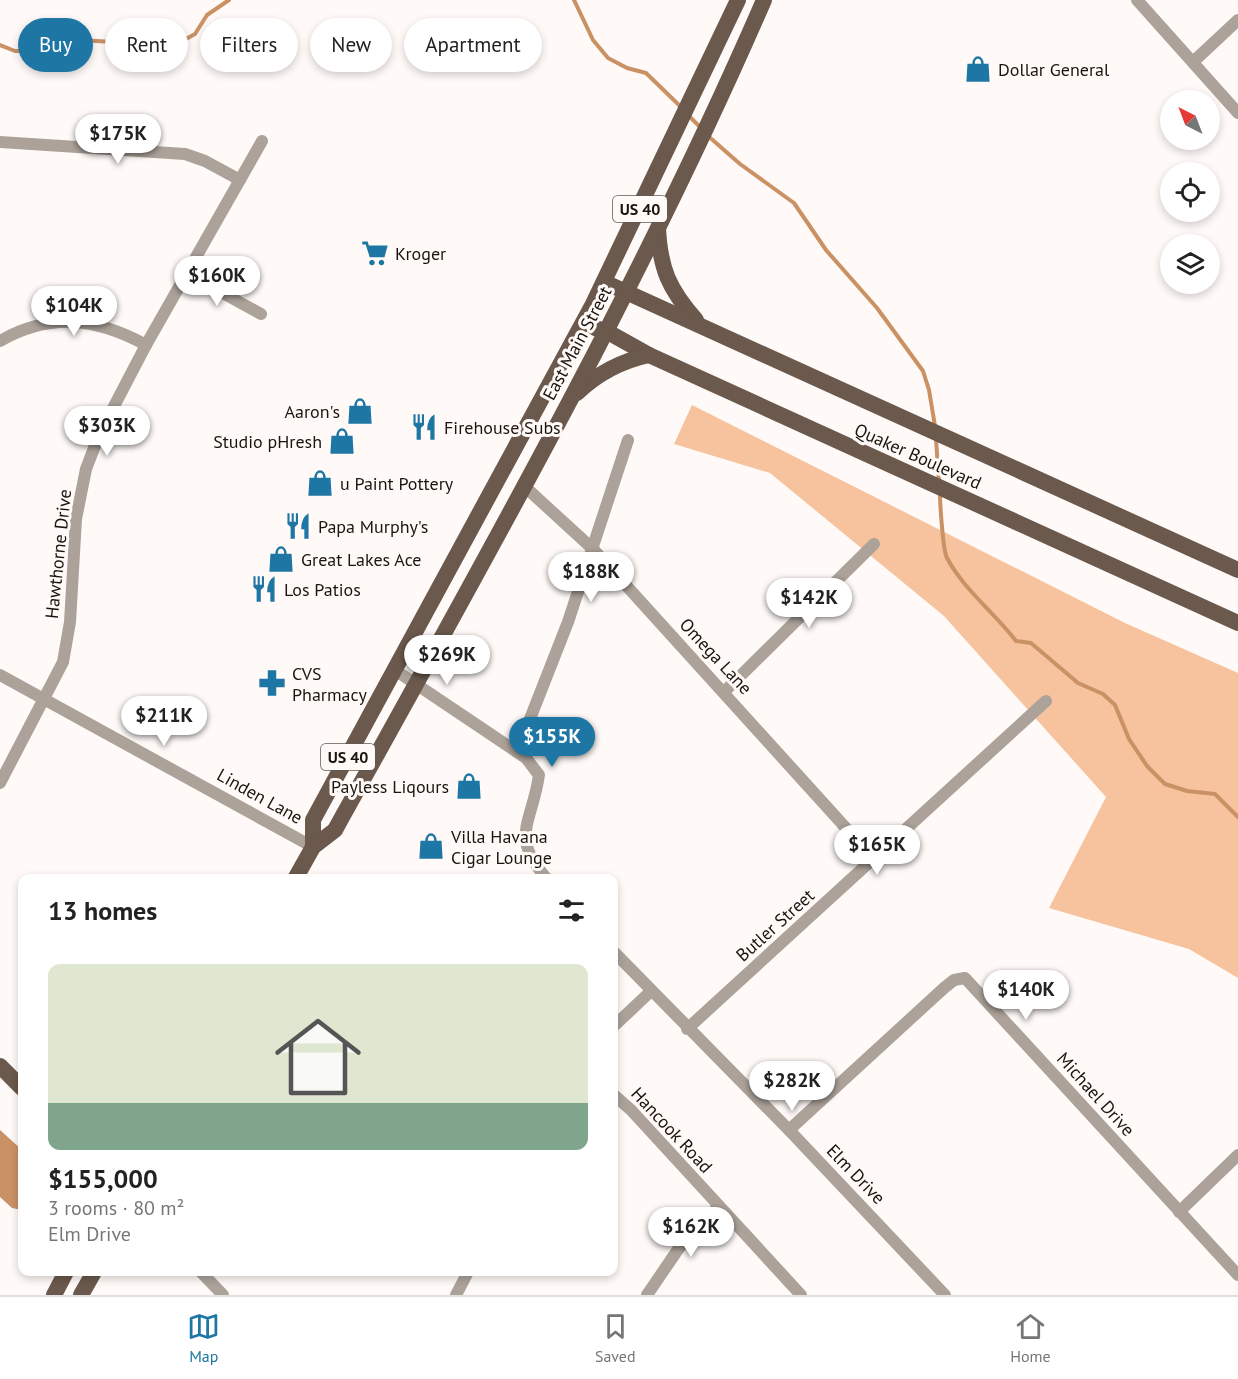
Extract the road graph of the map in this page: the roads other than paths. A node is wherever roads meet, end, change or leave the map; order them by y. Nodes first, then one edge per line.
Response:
1 (738, 0) edge
2 (764, 0) edge
3 (1137, 0) edge
4 (1238, 20) edge
5 (1193, 62) junction
6 (1238, 112) edge
7 (262, 141) dead end
8 (0, 142) edge
9 (240, 180) junction
10 (658, 228) junction
11 (188, 274) junction
12 (604, 282) junction
13 (626, 292) junction
14 (261, 314) dead end
15 (583, 325) junction
16 (700, 325) junction
17 (606, 331) junction
18 (0, 341) edge
19 (146, 345) junction
20 (649, 355) junction
21 (568, 402) junction
22 (628, 440) dead end
23 (524, 485) junction
24 (874, 544) dead end
25 (594, 550) junction
26 (1238, 570) edge
27 (1238, 623) edge
28 (396, 670) junction
29 (0, 675) edge
30 (416, 684) junction
31 (724, 692) junction
32 (44, 700) junction
33 (1046, 701) dead end
34 (517, 752) junction
35 (0, 783) edge
36 (313, 847) junction
37 (874, 859) junction
38 (298, 874) edge
39 (543, 874) edge
40 (618, 956) edge
41 (650, 992) junction
42 (618, 1022) edge
43 (687, 1029) junction
44 (0, 1066) edge
45 (18, 1084) edge
46 (618, 1099) edge
47 (789, 1130) junction
48 (1238, 1155) edge
49 (719, 1206) junction
50 (1179, 1212) junction
51 (1238, 1275) edge
52 (64, 1276) edge
53 (92, 1276) edge
54 (205, 1276) edge
55 (466, 1276) edge
56 (54, 1295) edge
57 (81, 1295) edge
58 (223, 1295) edge
59 (456, 1295) edge
60 (646, 1295) edge
61 (801, 1295) edge
62 (945, 1295) edge

1 - 12 main road, East Main Street / US 40
2 - 10 main road, East Main Street / US 40
3 - 5 street
4 - 5 street
5 - 6 street
7 - 9 street, Hawthorne Drive
8 - 9 street
9 - 11 street, Hawthorne Drive
10 - 13 main road, East Main Street / US 40
10 - 16 main road
11 - 14 street
11 - 19 street, Hawthorne Drive
12 - 13 main road, Quaker Boulevard
12 - 15 main road, East Main Street / US 40
13 - 16 main road, Quaker Boulevard
13 - 17 main road, East Main Street / US 40
15 - 17 main road, Quaker Boulevard
15 - 28 main road, East Main Street / US 40
16 - 26 main road, Quaker Boulevard
17 - 20 main road, Quaker Boulevard
17 - 21 main road, East Main Street / US 40
18 - 19 street
19 - 32 street, Hawthorne Drive
20 - 21 main road
20 - 27 main road, Quaker Boulevard
21 - 23 main road, East Main Street / US 40
22 - 25 street
23 - 25 street, Omega Lane
23 - 30 main road, East Main Street / US 40
24 - 31 street
25 - 31 street, Omega Lane
25 - 34 street
28 - 30 street
28 - 36 main road, East Main Street / US 40
29 - 32 street, Linden Lane
30 - 34 street
30 - 36 main road, East Main Street / US 40
31 - 37 street, Omega Lane
32 - 35 street, Hawthorne Drive
32 - 36 street, Linden Lane
33 - 37 street, Butler Street
34 - 39 street
36 - 38 main road, East Main Street / US 40
37 - 43 street, Butler Street
40 - 41 street, Elm Drive
41 - 42 street
41 - 43 street, Elm Drive
43 - 47 street, Elm Drive
44 - 45 main road
46 - 49 street, Hancook Road
47 - 50 street, Michael Drive
47 - 62 street, Elm Drive
48 - 50 street
49 - 60 street
49 - 61 street, Hancook Road
50 - 51 street, Michael Drive
52 - 56 main road
53 - 57 main road
54 - 58 street
55 - 59 street

